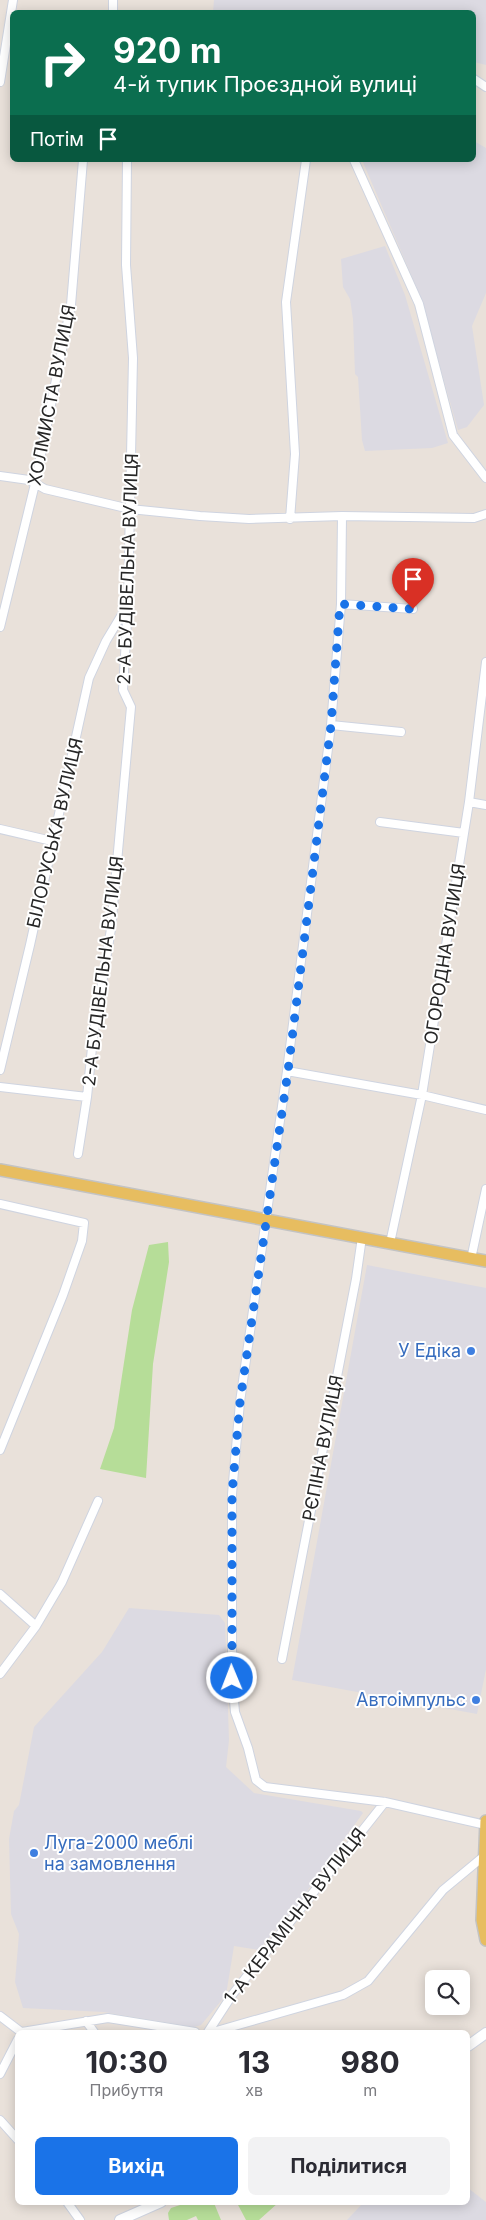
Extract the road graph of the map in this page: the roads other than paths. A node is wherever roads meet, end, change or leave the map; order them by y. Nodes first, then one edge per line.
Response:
1 (0, 29) edge
2 (10, 30) joint
3 (0, 82) edge
4 (83, 162) edge
5 (127, 162) edge
6 (306, 162) edge
7 (355, 162) edge
8 (0, 476) edge
9 (486, 478) edge
10 (35, 484) junction
11 (130, 508) junction
12 (486, 514) edge
13 (342, 516) junction
14 (290, 518) junction
15 (128, 604) junction
16 (340, 604) junction
17 (413, 609) dead end
18 (0, 627) edge
19 (486, 662) edge
20 (331, 725) junction
21 (401, 732) dead end
22 (469, 802) junction
23 (486, 805) edge
24 (380, 822) dead end
25 (0, 829) edge
26 (464, 832) junction
27 (52, 841) junction
28 (0, 1070) edge
29 (288, 1071) junction
30 (0, 1087) edge
31 (422, 1094) junction
32 (87, 1097) junction
33 (486, 1110) edge
34 (78, 1154) dead end
35 (0, 1170) edge
36 (486, 1189) edge
37 (0, 1204) edge
38 (265, 1220) junction
39 (362, 1237) junction
40 (390, 1243) junction
41 (471, 1259) junction
42 (486, 1261) edge
43 (0, 1450) edge
44 (98, 1501) dead end
45 (0, 1594) edge
46 (36, 1626) junction
47 (282, 1658) dead end
48 (0, 1674) edge
49 (385, 1802) junction
50 (486, 1823) edge
51 (484, 1856) junction
52 (486, 1940) edge
53 (0, 2016) edge
54 (86, 2021) junction
55 (18, 2030) edge
56 (33, 2030) edge
57 (93, 2030) edge
58 (183, 2030) edge
59 (209, 2030) edge
60 (220, 2030) edge
61 (486, 2033) edge
62 (470, 2045) edge
63 (15, 2046) edge
64 (0, 2074) edge
65 (0, 2120) edge
66 (15, 2137) edge
67 (69, 2205) edge
68 (154, 2205) edge
69 (80, 2220) edge
70 (120, 2220) edge

1 - 2 street
2 - 3 street
4 - 10 street, ХОЛМИСТА ВУЛИЦЯ
5 - 11 street, 2-А БУДІВЕЛЬНА ВУЛИЦЯ
6 - 14 street
7 - 9 street
8 - 10 street
10 - 11 street
10 - 18 street, ХОЛМИСТА ВУЛИЦЯ
11 - 14 street
11 - 15 street, 2-А БУДІВЕЛЬНА ВУЛИЦЯ
12 - 13 street
13 - 14 street
13 - 16 street
15 - 27 street, БІЛОРУСЬКА ВУЛИЦЯ
15 - 32 street, 2-А БУДІВЕЛЬНА ВУЛИЦЯ
16 - 17 street
16 - 20 street
19 - 22 street, ОГОРОДНА ВУЛИЦЯ
20 - 21 street
20 - 29 street
22 - 23 street
22 - 26 street, ОГОРОДНА ВУЛИЦЯ
24 - 26 street
25 - 27 street
26 - 31 street, ОГОРОДНА ВУЛИЦЯ
27 - 28 street, БІЛОРУСЬКА ВУЛИЦЯ
29 - 31 street
29 - 38 street
30 - 32 street, 2-А БУДІВЕЛЬНА ВУЛИЦЯ
31 - 33 street
31 - 40 street, ОГОРОДНА ВУЛИЦЯ
32 - 34 street
35 - 38 main road
36 - 41 street
37 - 43 street
38 - 39 main road
38 - 49 street
39 - 40 main road
39 - 47 street, РЄПІНА ВУЛИЦЯ
40 - 41 main road
41 - 42 main road
44 - 46 street
45 - 46 street
46 - 48 street
49 - 50 street
49 - 59 street, 1-А КЕРАМІЧНА ВУЛИЦЯ
50 - 51 main road
51 - 52 main road
51 - 60 street
53 - 55 street
54 - 56 street
54 - 57 street
54 - 58 street
61 - 62 street
63 - 64 street
65 - 66 street
67 - 69 street
68 - 70 street

